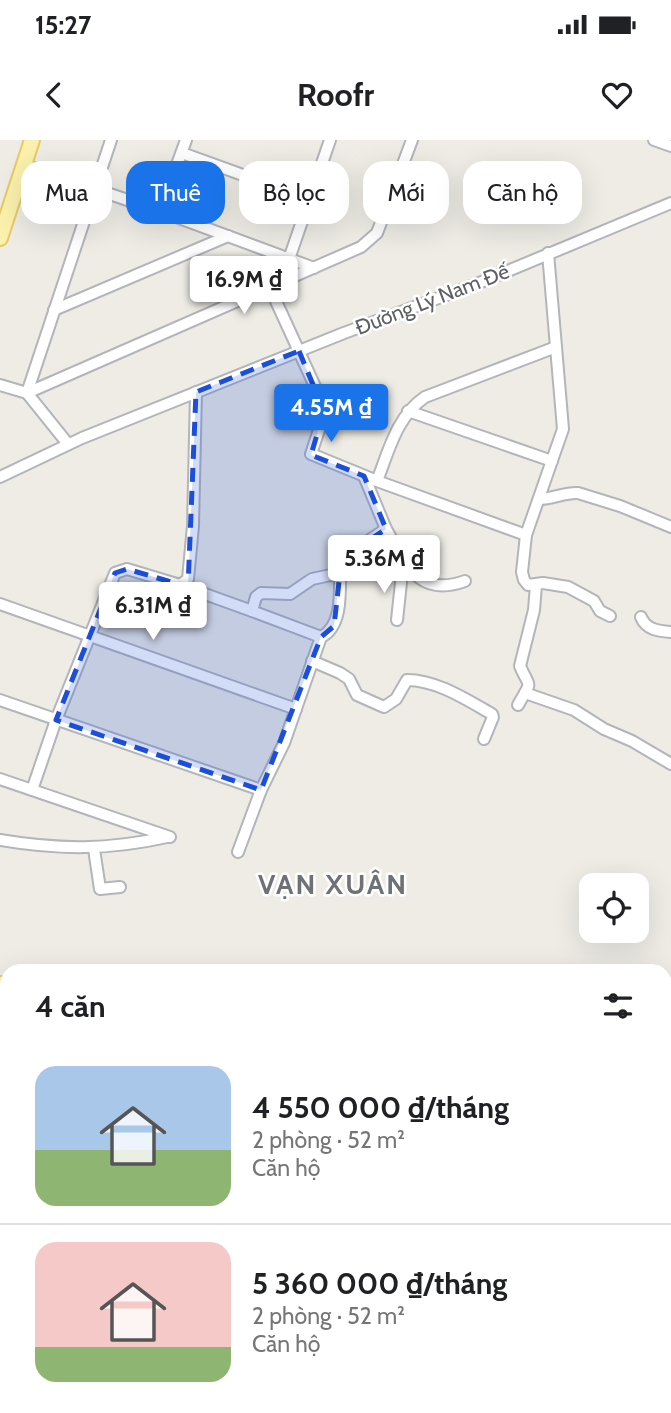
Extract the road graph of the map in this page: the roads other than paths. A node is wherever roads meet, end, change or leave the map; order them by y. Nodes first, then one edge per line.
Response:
1 (32, 140) edge
2 (111, 140) edge
3 (186, 140) edge
4 (330, 140) edge
5 (412, 140) edge
6 (654, 140) edge
7 (671, 146) edge
8 (182, 153) junction
9 (25, 161) edge
10 (104, 161) edge
11 (179, 161) edge
12 (323, 161) edge
13 (21, 174) edge
14 (239, 174) edge
15 (671, 203) edge
16 (83, 224) edge
17 (195, 224) edge
18 (301, 224) edge
19 (228, 236) junction
20 (0, 238) edge
21 (548, 253) junction
22 (289, 259) junction
23 (314, 268) junction
24 (287, 280) junction
25 (271, 288) junction
26 (54, 310) junction
27 (556, 348) junction
28 (299, 351) junction
29 (0, 386) edge
30 (196, 392) junction
31 (27, 393) junction
32 (408, 411) junction
33 (68, 444) junction
34 (552, 461) junction
35 (365, 476) junction
36 (0, 477) edge
37 (377, 481) junction
38 (539, 499) junction
39 (671, 527) edge
40 (386, 529) junction
41 (526, 535) junction
42 (403, 568) junction
43 (340, 573) junction
44 (465, 582) dead end
45 (180, 585) junction
46 (536, 585) junction
47 (0, 604) edge
48 (253, 611) junction
49 (610, 616) dead end
50 (641, 617) dead end
51 (397, 620) dead end
52 (671, 632) edge
53 (90, 637) junction
54 (321, 637) junction
55 (312, 661) junction
56 (525, 693) junction
57 (0, 701) edge
58 (518, 705) dead end
59 (296, 709) junction
60 (56, 720) junction
61 (484, 739) dead end
62 (671, 764) edge
63 (0, 779) edge
64 (32, 790) junction
65 (261, 790) junction
66 (0, 840) edge
67 (94, 849) junction
68 (238, 852) dead end
69 (120, 887) dead end

1 - 9 main road
2 - 10 street
3 - 8 street
4 - 12 street
5 - 23 street
6 - 7 street
8 - 11 street
8 - 14 street
13 - 20 main road
15 - 21 street, Đường Lý Nam Đế
16 - 26 street
17 - 19 street
18 - 22 street
19 - 22 street
19 - 26 street
21 - 27 street
21 - 28 street, Đường Lý Nam Đế
22 - 23 street
22 - 24 street
23 - 24 street
24 - 25 street
25 - 28 street
25 - 31 street
26 - 31 street
27 - 32 street
27 - 34 street
28 - 30 street, Đường Lý Nam Đế
28 - 35 street
29 - 31 street
30 - 33 street, Đường Lý Nam Đế
30 - 45 street
31 - 33 street
32 - 34 street
32 - 37 street
33 - 36 street, Đường Lý Nam Đế
34 - 38 street
35 - 37 street
35 - 40 street
37 - 41 street
38 - 39 street
38 - 41 street
40 - 42 street
40 - 43 street
41 - 46 street
42 - 44 street
42 - 51 street
43 - 48 street
43 - 54 street
45 - 48 street
45 - 53 street
46 - 49 street
46 - 56 street
47 - 53 street
48 - 54 street
50 - 52 street
53 - 59 street
53 - 60 street
54 - 55 street
55 - 59 street
55 - 61 street
56 - 58 street
56 - 62 street
57 - 60 street
59 - 65 street
60 - 64 street
60 - 65 street
63 - 64 street
64 - 67 street
65 - 68 street
66 - 67 street
67 - 69 street

